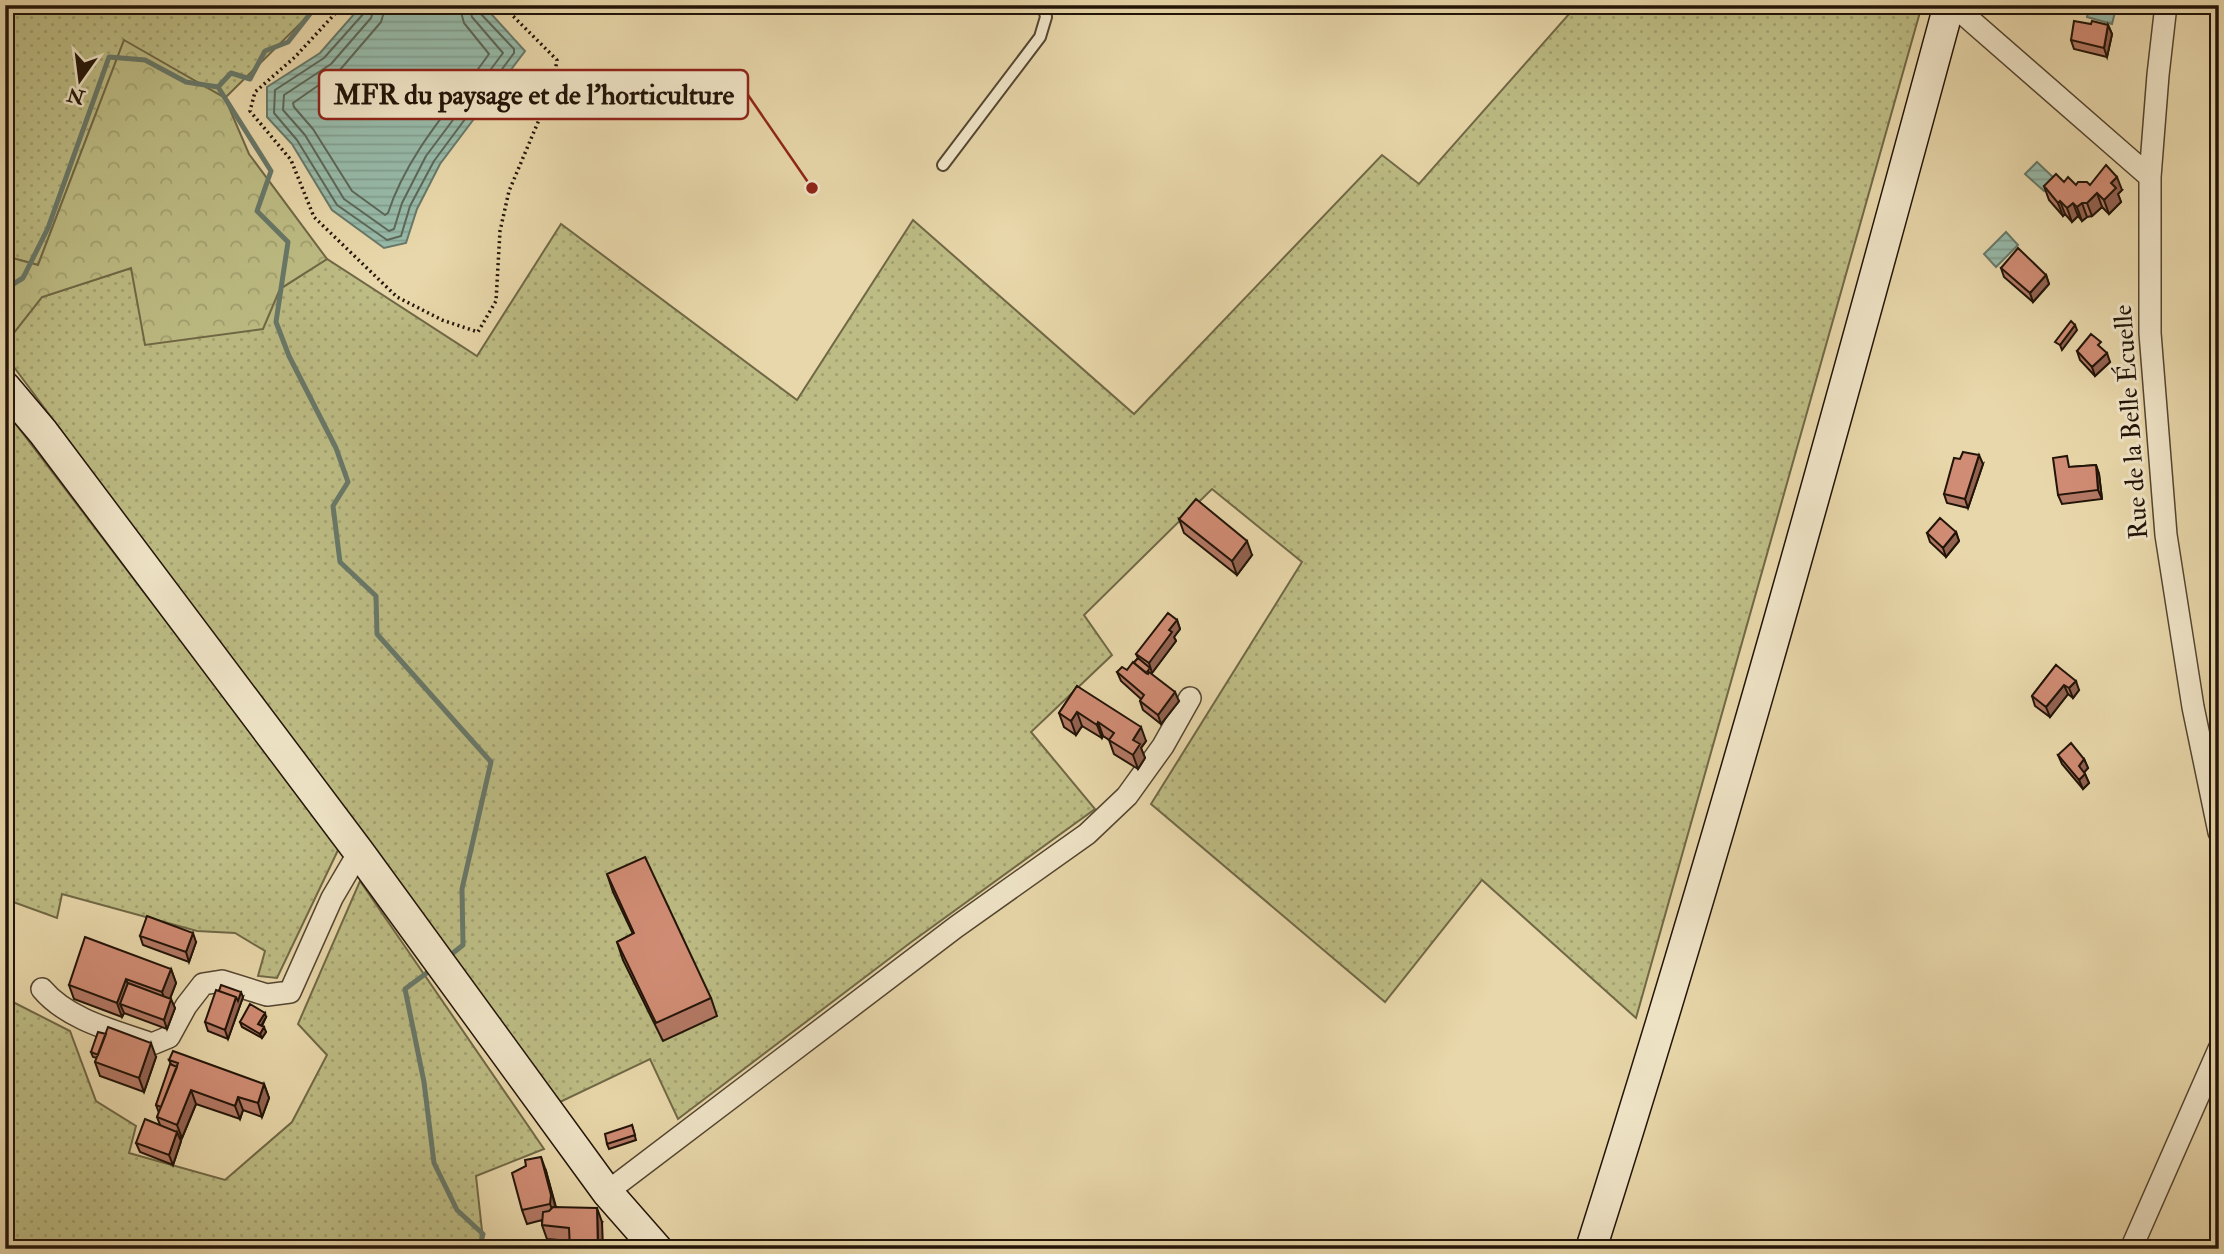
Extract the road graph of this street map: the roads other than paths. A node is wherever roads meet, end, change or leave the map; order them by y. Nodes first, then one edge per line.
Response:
1 (1043, 5) edge
2 (1951, 5) edge
3 (2166, 5) edge
4 (943, 165) dead end
5 (2150, 177) junction
6 (5, 387) edge
7 (1190, 698) dead end
8 (2219, 832) edge
9 (359, 852) junction
10 (42, 989) dead end
11 (2219, 1049) edge
12 (607, 1192) junction
13 (657, 1249) edge
14 (1591, 1249) edge
15 (2130, 1249) edge

1 - 4 lane
2 - 5 street
2 - 14 main road
3 - 5 street, Rue de la Belle Écuelle
5 - 8 street, Rue de la Belle Écuelle
6 - 9 main road
7 - 12 street
9 - 10 street
9 - 12 main road
11 - 15 street
12 - 13 main road

